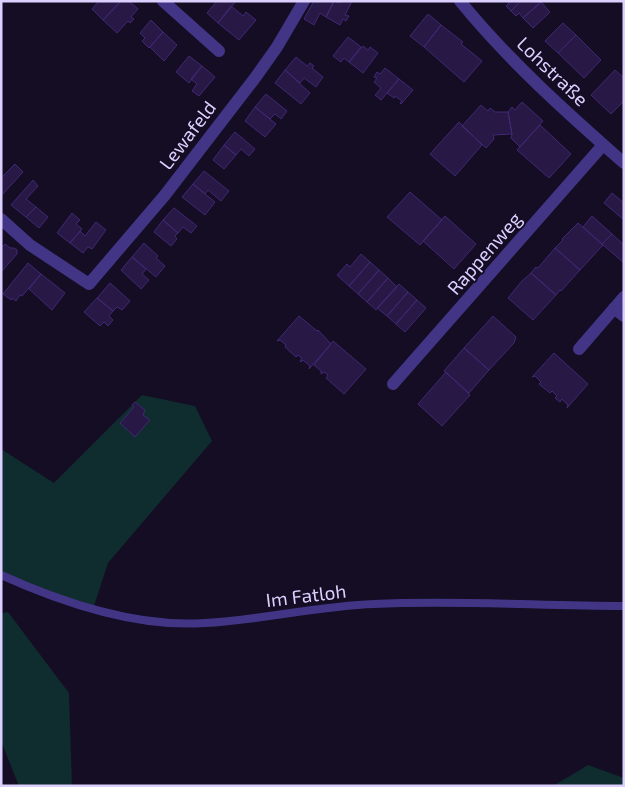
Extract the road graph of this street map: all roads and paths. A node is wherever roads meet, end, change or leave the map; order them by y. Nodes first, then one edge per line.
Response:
1 (163, 1) edge
2 (304, 1) edge
3 (460, 1) edge
4 (220, 51) dead end
5 (603, 145) junction
6 (624, 163) edge
7 (1, 219) edge
8 (624, 297) edge
9 (619, 312) edge
10 (579, 348) dead end
11 (393, 384) dead end
12 (1, 575) edge
13 (624, 606) edge

1 - 4 street
2 - 7 street, Lewafeld
3 - 5 street, Lohstraße
5 - 6 street, Lohstraße
5 - 11 street, Rappenweg
8 - 9 street
9 - 10 street
12 - 13 lane, Im Fatloh

